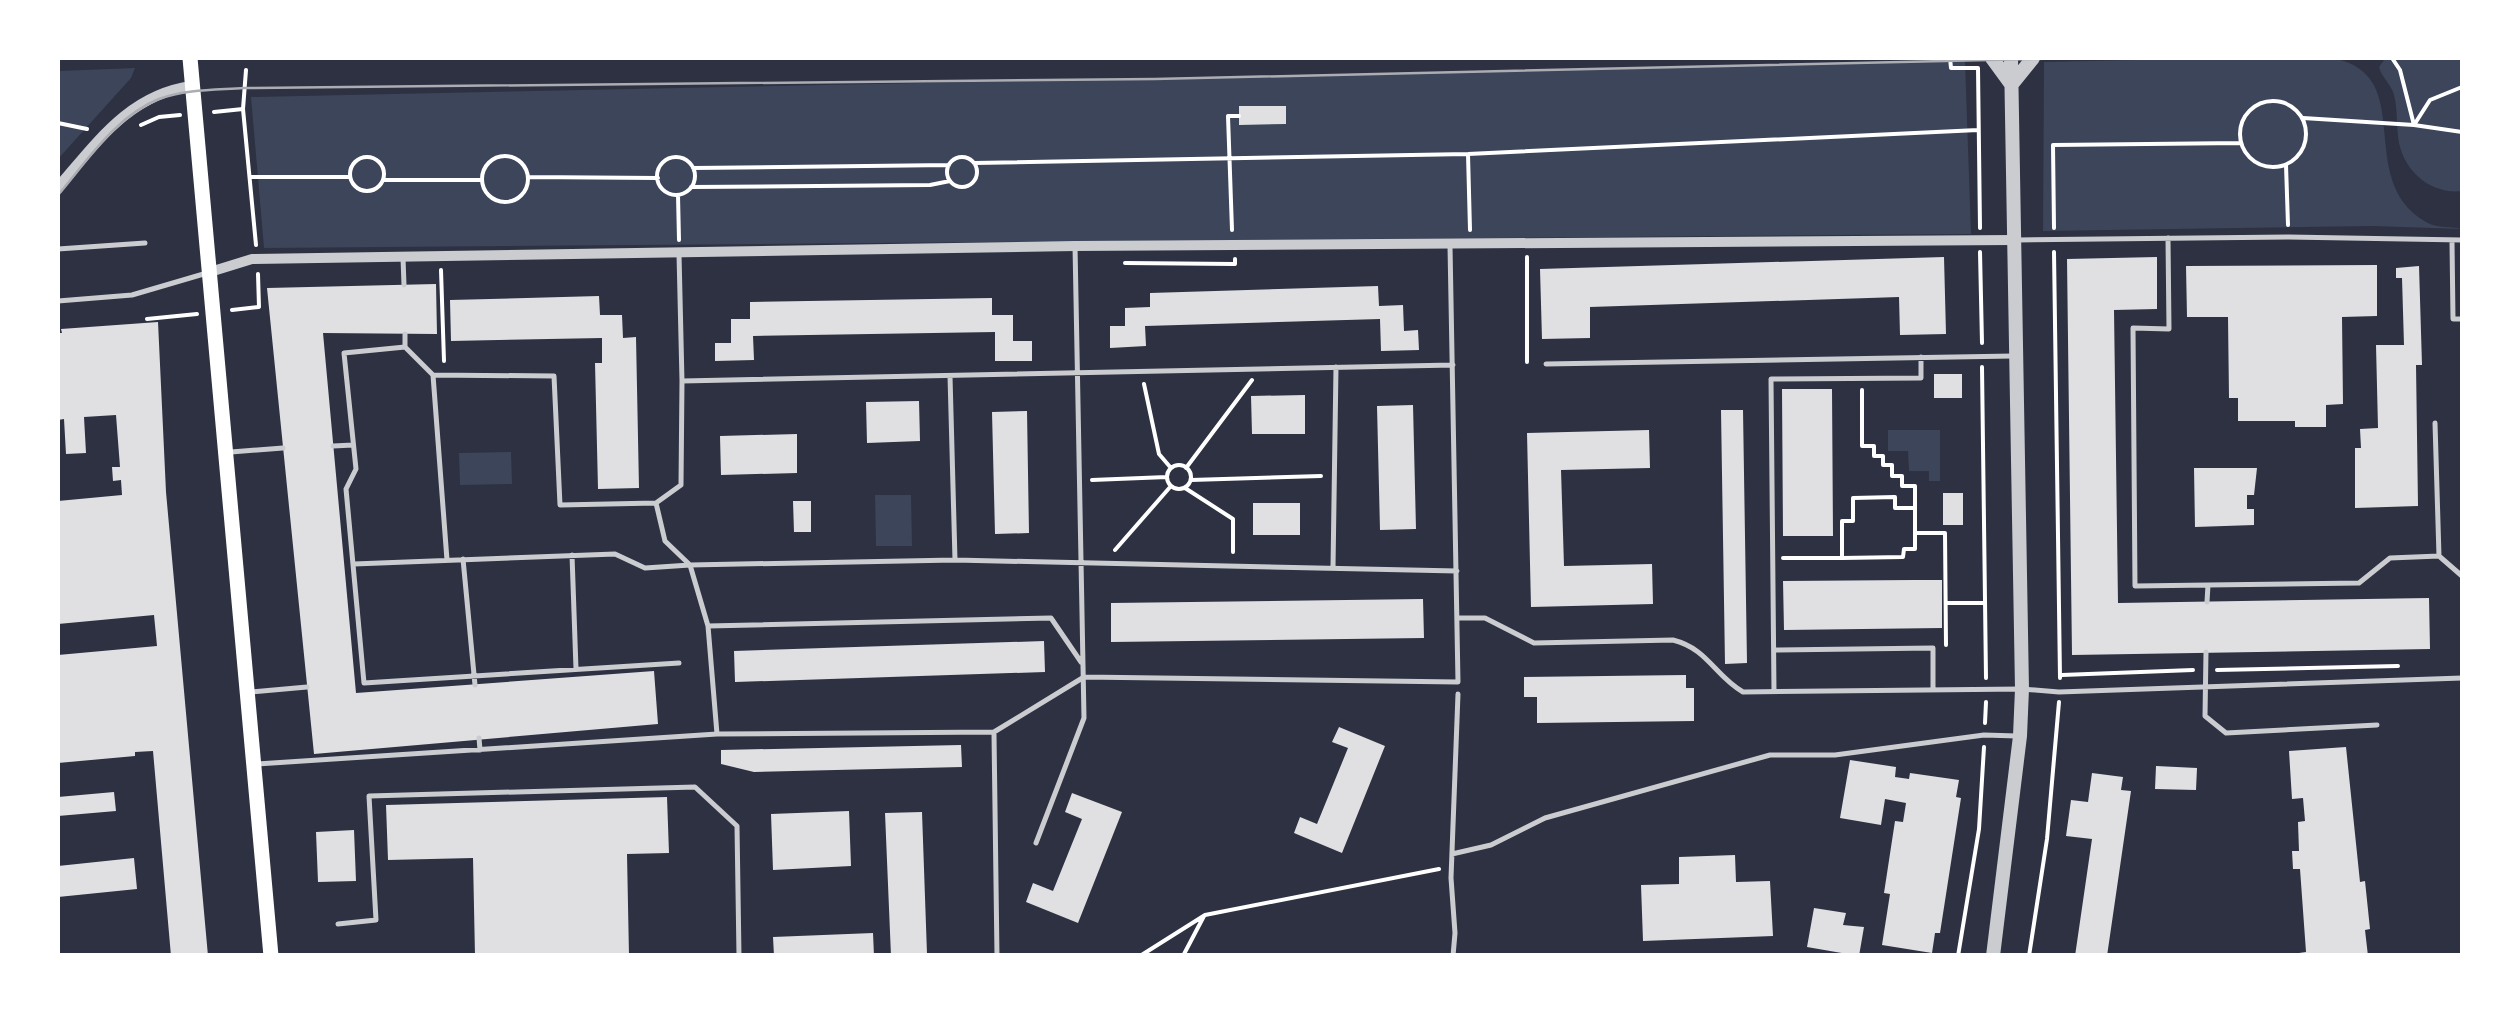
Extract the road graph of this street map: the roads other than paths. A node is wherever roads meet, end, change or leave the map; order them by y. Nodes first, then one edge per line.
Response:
1 (190, 58) edge
2 (1992, 58) edge
3 (2011, 58) edge
4 (2033, 58) edge
5 (2011, 85) junction
6 (192, 86) junction
7 (58, 186) edge
8 (2168, 238) junction
9 (2014, 240) junction
10 (2452, 240) junction
11 (2462, 240) edge
12 (145, 243) dead end
13 (1450, 243) junction
14 (1075, 246) junction
15 (58, 249) edge
16 (679, 253) junction
17 (403, 257) junction
18 (210, 272) junction
19 (404, 285) dead end
20 (58, 301) edge
21 (2462, 319) edge
22 (404, 334) dead end
23 (404, 347) junction
24 (2016, 356) junction
25 (1920, 357) junction
26 (1546, 364) dead end
27 (1453, 365) junction
28 (1336, 367) junction
29 (1078, 372) junction
30 (434, 375) junction
31 (950, 376) junction
32 (682, 381) junction
33 (2435, 422) dead end
34 (333, 446) dead end
35 (353, 446) junction
36 (283, 448) dead end
37 (226, 452) junction
38 (656, 503) junction
39 (572, 555) junction
40 (2439, 556) junction
41 (463, 559) junction
42 (447, 560) junction
43 (955, 560) junction
44 (1082, 562) junction
45 (354, 564) junction
46 (690, 565) junction
47 (1332, 568) junction
48 (1457, 571) junction
49 (2462, 576) edge
50 (2208, 585) junction
51 (2207, 602) dead end
52 (1774, 610) junction
53 (1784, 610) dead end
54 (1458, 618) junction
55 (1773, 621) junction
56 (1784, 621) dead end
57 (708, 626) junction
58 (1774, 650) junction
59 (2206, 652) dead end
60 (679, 664) dead end
61 (1084, 666) junction
62 (576, 669) junction
63 (474, 675) junction
64 (1084, 677) junction
65 (2462, 678) edge
66 (475, 685) dead end
67 (307, 687) dead end
68 (2205, 687) junction
69 (2022, 689) junction
70 (1933, 690) junction
71 (1774, 691) junction
72 (248, 692) junction
73 (1458, 694) dead end
74 (2378, 725) dead end
75 (994, 732) junction
76 (717, 734) junction
77 (2020, 736) junction
78 (479, 738) dead end
79 (480, 750) junction
80 (254, 764) junction
81 (1036, 843) dead end
82 (1452, 854) junction
83 (338, 924) dead end
84 (271, 956) edge
85 (739, 956) edge
86 (997, 956) edge
87 (1452, 956) edge
88 (1993, 956) edge

1 - 6 main road
2 - 5 street
3 - 5 street
4 - 5 street
5 - 9 street
6 - 7 street
6 - 18 main road
8 - 9 lane
8 - 10 lane
8 - 50 lane
9 - 13 street
9 - 24 street
10 - 11 lane
10 - 21 lane
12 - 15 lane
13 - 14 street
13 - 27 lane
14 - 16 street
14 - 29 lane
16 - 17 street
16 - 32 lane
17 - 18 street
17 - 19 lane
18 - 20 lane
18 - 37 main road
22 - 23 lane
23 - 30 lane
23 - 35 lane
24 - 25 lane
24 - 69 street
25 - 26 lane
25 - 52 lane
27 - 28 lane
27 - 48 lane
28 - 29 lane
28 - 47 lane
29 - 31 lane
29 - 44 lane
30 - 38 lane
30 - 42 lane
31 - 32 lane
31 - 43 lane
32 - 38 lane
33 - 40 lane
34 - 35 lane
35 - 45 lane
36 - 37 lane
37 - 72 main road
38 - 46 lane
39 - 41 lane
39 - 46 lane
39 - 62 lane
40 - 49 lane
40 - 50 lane
41 - 42 lane
41 - 63 lane
42 - 45 lane
43 - 44 lane
43 - 46 lane
44 - 47 lane
44 - 61 lane
45 - 63 lane
46 - 57 lane
47 - 48 lane
48 - 54 lane
50 - 51 lane
52 - 53 lane
52 - 55 lane
54 - 64 lane
54 - 71 lane
55 - 56 lane
55 - 58 lane
57 - 61 lane
57 - 76 lane
58 - 70 lane
58 - 71 lane
59 - 68 lane
60 - 62 lane
61 - 64 lane
62 - 63 lane
63 - 66 lane
64 - 75 lane
64 - 81 lane
65 - 68 lane
67 - 72 lane
68 - 69 lane
68 - 74 lane
69 - 70 lane
69 - 77 street
70 - 71 lane
72 - 80 main road
73 - 82 lane
75 - 76 lane
75 - 86 lane
76 - 79 lane
77 - 82 lane
77 - 88 street
78 - 79 lane
79 - 80 lane
80 - 84 main road
82 - 87 lane
83 - 85 lane

